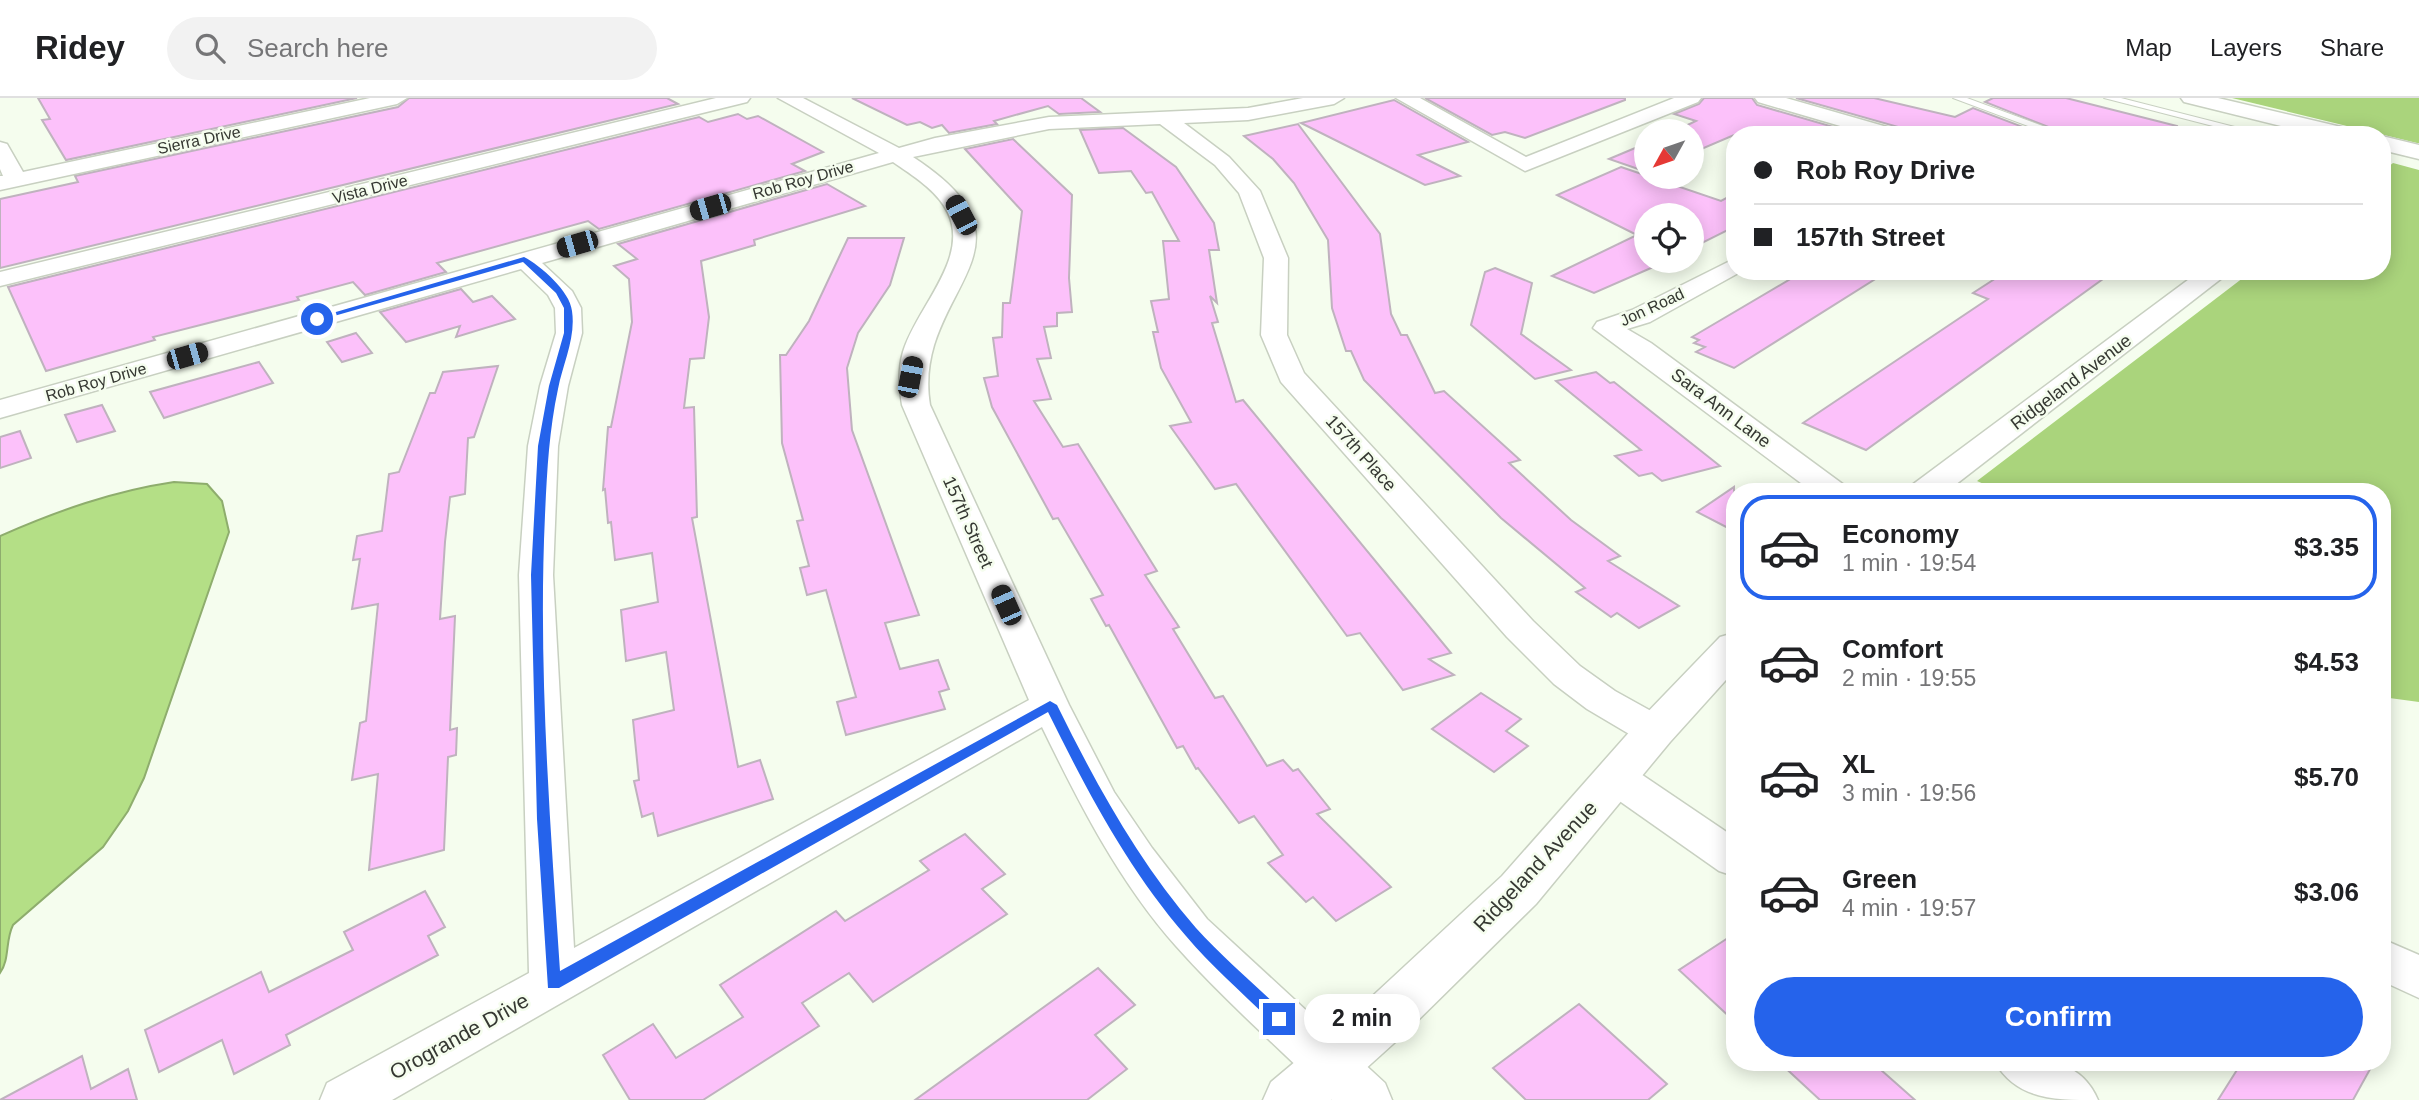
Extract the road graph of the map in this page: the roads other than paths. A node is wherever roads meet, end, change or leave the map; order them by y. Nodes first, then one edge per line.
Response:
1 (397, 98) edge
2 (740, 98) edge
3 (788, 98) edge
4 (1334, 98) edge
5 (1406, 98) edge
6 (1691, 98) edge
7 (1765, 98) edge
8 (1958, 98) edge
9 (2109, 98) edge
10 (2191, 98) edge
11 (1978, 100) edge
12 (1193, 108) edge
13 (1166, 119) junction
14 (1863, 126) edge
15 (2037, 126) edge
16 (2224, 126) edge
17 (2308, 126) edge
18 (2391, 146) edge
19 (0, 148) edge
20 (2419, 152) edge
21 (893, 155) junction
22 (8, 181) edge
23 (524, 260) junction
24 (1726, 270) edge
25 (0, 279) edge
26 (2206, 280) edge
27 (1606, 328) joint
28 (0, 409) edge
29 (1821, 483) edge
30 (1936, 483) edge
31 (1726, 655) edge
32 (1050, 705) junction
33 (1655, 731) junction
34 (1615, 777) junction
35 (1726, 845) edge
36 (2391, 963) edge
37 (2419, 978) edge
38 (553, 983) junction
39 (1332, 1065) junction
40 (2033, 1071) edge
41 (345, 1100) edge
42 (1291, 1100) edge
43 (1367, 1100) edge
44 (2073, 1100) edge

1 - 22 street, Sierra Drive
2 - 25 street, Vista Drive
3 - 21 street, 157th Street
4 - 12 street, Rob Roy Drive
5 - 6 street
7 - 14 street
8 - 11 lane
9 - 16 lane
10 - 17 street
11 - 15 lane
12 - 13 street, Rob Roy Drive
13 - 21 street, Rob Roy Drive
13 - 33 street, 157th Place
18 - 20 street
19 - 22 street
21 - 23 street, Rob Roy Drive
21 - 32 street, 157th Street
23 - 28 street, Rob Roy Drive
23 - 38 street
24 - 27 street, Jon Road
26 - 30 street, Ridgeland Avenue
27 - 29 street, Sara Ann Lane
31 - 33 street, Ridgeland Avenue
32 - 38 street, Orogrande Drive
32 - 39 street, 157th Street
33 - 34 street, Ridgeland Avenue
34 - 35 street
34 - 39 street, Ridgeland Avenue
36 - 37 street
38 - 41 street, Orogrande Drive
39 - 42 street, Ridgeland Avenue
39 - 43 street, 157th Street
40 - 44 street

